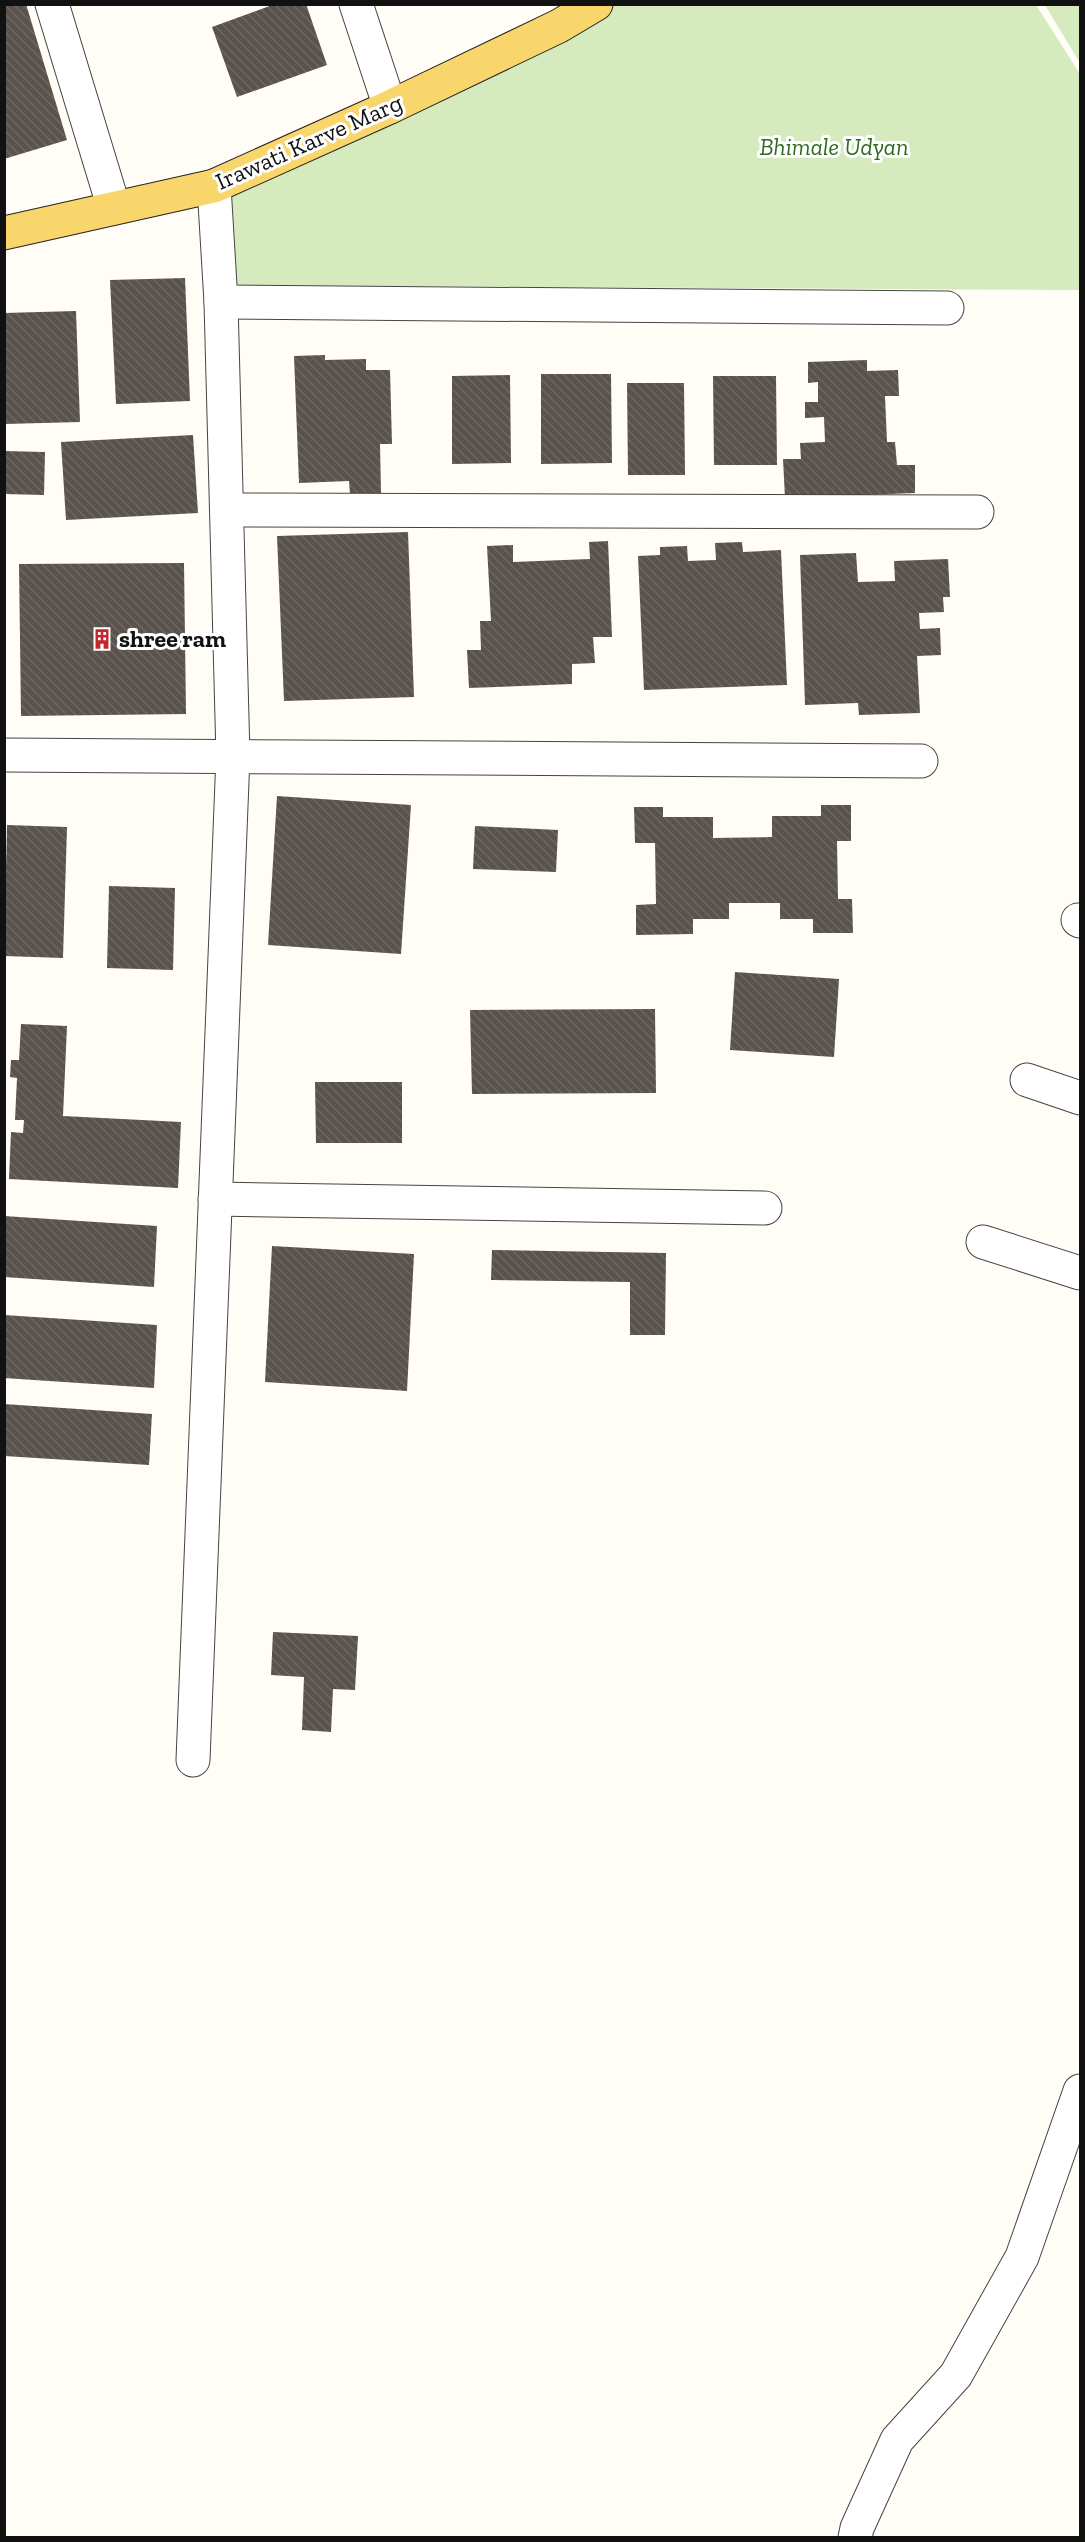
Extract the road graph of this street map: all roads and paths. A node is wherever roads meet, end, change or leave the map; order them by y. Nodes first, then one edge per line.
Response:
1 (52, 4) edge
2 (356, 4) edge
3 (596, 4) edge
4 (390, 108) junction
5 (214, 186) junction
6 (114, 208) junction
7 (4, 233) edge
8 (221, 302) junction
9 (947, 308) dead end
10 (226, 510) junction
11 (977, 512) dead end
12 (4, 755) edge
13 (233, 756) junction
14 (921, 761) dead end
15 (1027, 1080) dead end
16 (1080, 1098) edge
17 (215, 1198) junction
18 (765, 1208) dead end
19 (983, 1242) dead end
20 (1080, 1273) edge
21 (193, 1760) dead end
22 (1080, 2091) edge
23 (855, 2538) edge

1 - 6 street
2 - 4 street
3 - 4 main road, Irawati Karve Marg
4 - 5 main road, Irawati Karve Marg
5 - 6 main road, Irawati Karve Marg
5 - 8 street
6 - 7 main road, Irawati Karve Marg
8 - 9 street
8 - 10 street
10 - 11 street
10 - 13 street
12 - 13 street
13 - 14 street
13 - 17 street
15 - 16 street
17 - 18 street
17 - 21 street
19 - 20 street
22 - 23 street

